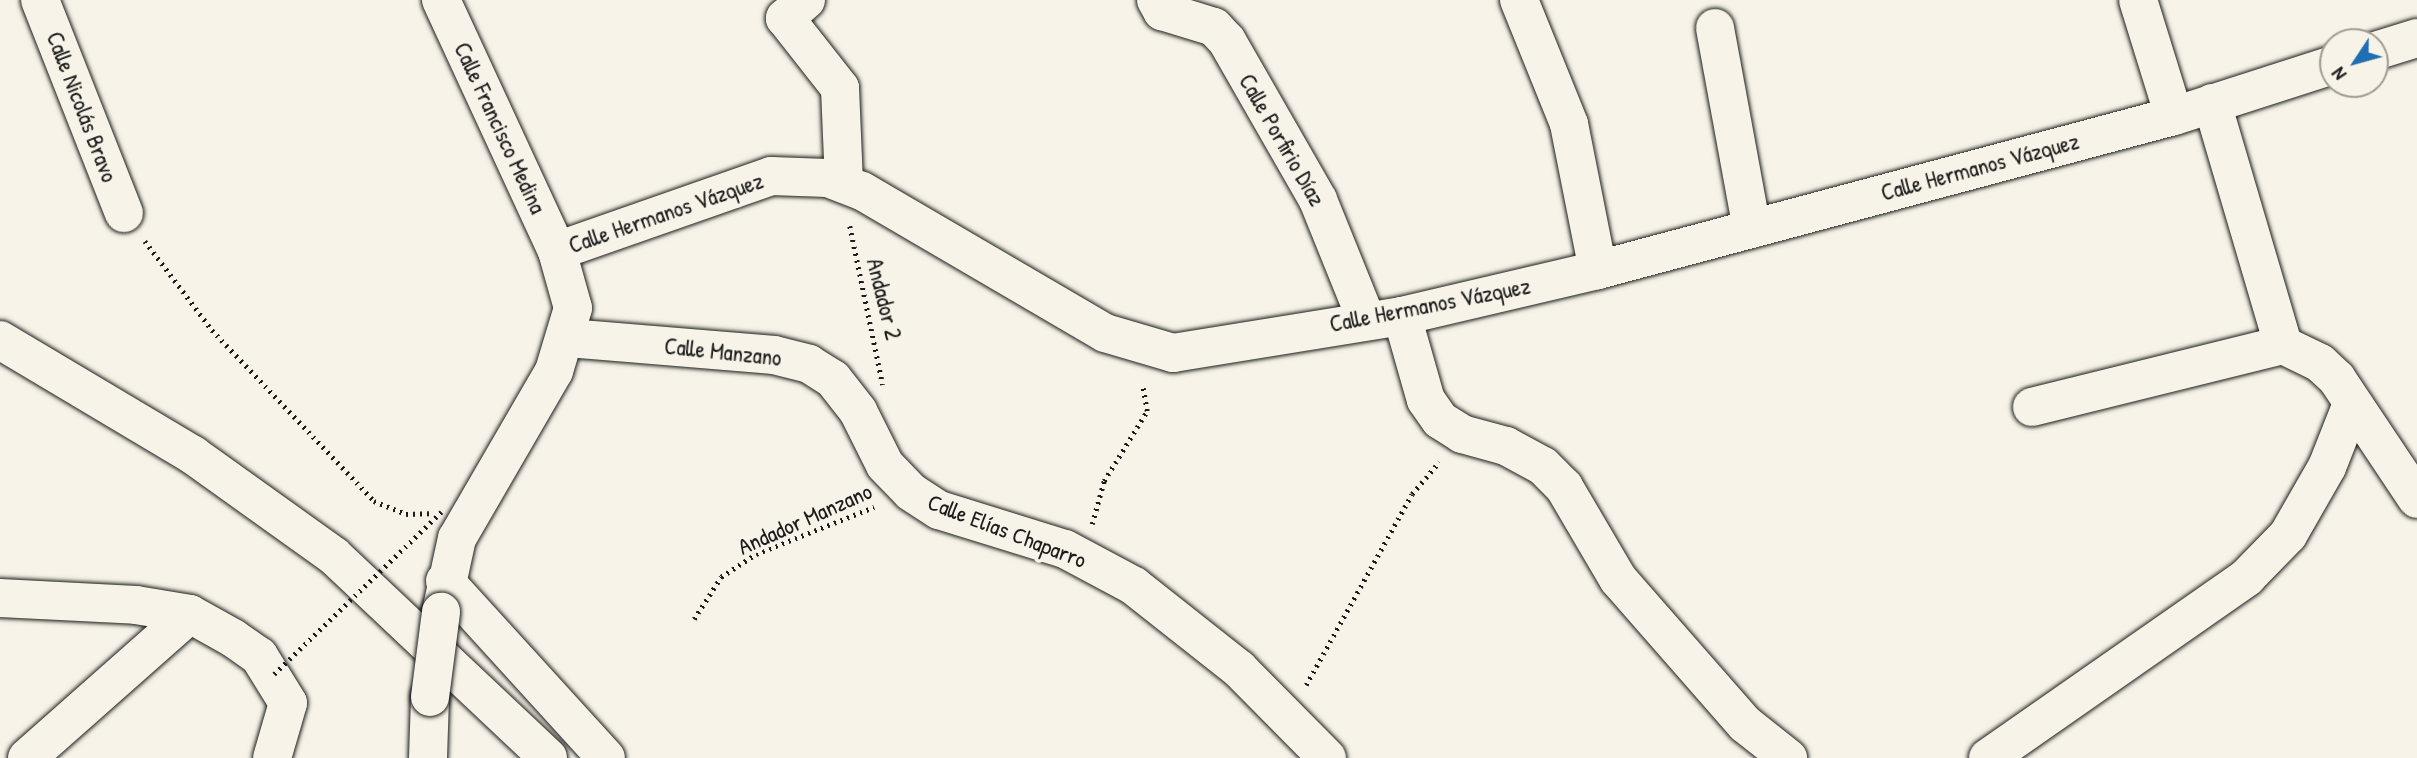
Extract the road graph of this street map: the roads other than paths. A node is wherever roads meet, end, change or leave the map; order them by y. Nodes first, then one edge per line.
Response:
1 (40, 0) edge
2 (441, 0) edge
3 (1156, 0) edge
4 (1519, 0) edge
5 (2138, 0) edge
6 (796, 9) edge
7 (1715, 27) dead end
8 (2417, 38) edge
9 (2389, 47) edge
10 (2319, 69) edge
11 (2212, 103) junction
12 (2174, 116) junction
13 (844, 184) junction
14 (124, 213) road end
15 (1752, 229) junction
16 (557, 251) junction
17 (1598, 270) junction
18 (1384, 317) junction
19 (568, 338) junction
20 (0, 340) edge
21 (2283, 345) junction
22 (2351, 406) junction
23 (2032, 407) dead end
24 (911, 492) joint
25 (2417, 499) edge
26 (443, 596) junction
27 (0, 598) edge
28 (190, 614) junction
29 (27, 758) edge
30 (272, 758) edge
31 (428, 758) edge
32 (548, 758) edge
33 (607, 758) edge
34 (1327, 758) edge
35 (1788, 758) edge
36 (1988, 758) edge

1 - 14 street, Calle Nicolás Bravo
2 - 16 street, Calle Francisco Medina
3 - 18 street, Calle Porfirio Díaz
4 - 17 street
5 - 12 street
6 - 13 street
7 - 15 street
8 - 9 street
10 - 11 street, Calle Hermanos Vázquez
11 - 12 street, Calle Hermanos Vázquez
11 - 21 street
12 - 15 street, Calle Hermanos Vázquez
13 - 16 street, Calle Hermanos Vázquez
13 - 18 street, Calle Hermanos Vázquez
15 - 17 street, Calle Hermanos Vázquez
16 - 19 street, Calle Francisco Medina
17 - 18 street, Calle Hermanos Vázquez
18 - 35 street, Calle Porfirio Díaz
19 - 24 street, Calle Manzano
19 - 26 street
20 - 32 street
21 - 22 street
21 - 23 street
22 - 25 street
22 - 36 street
24 - 34 street, Calle Elías Chaparro
26 - 31 street, bridge
26 - 33 street
27 - 28 street
28 - 29 street
28 - 30 street

